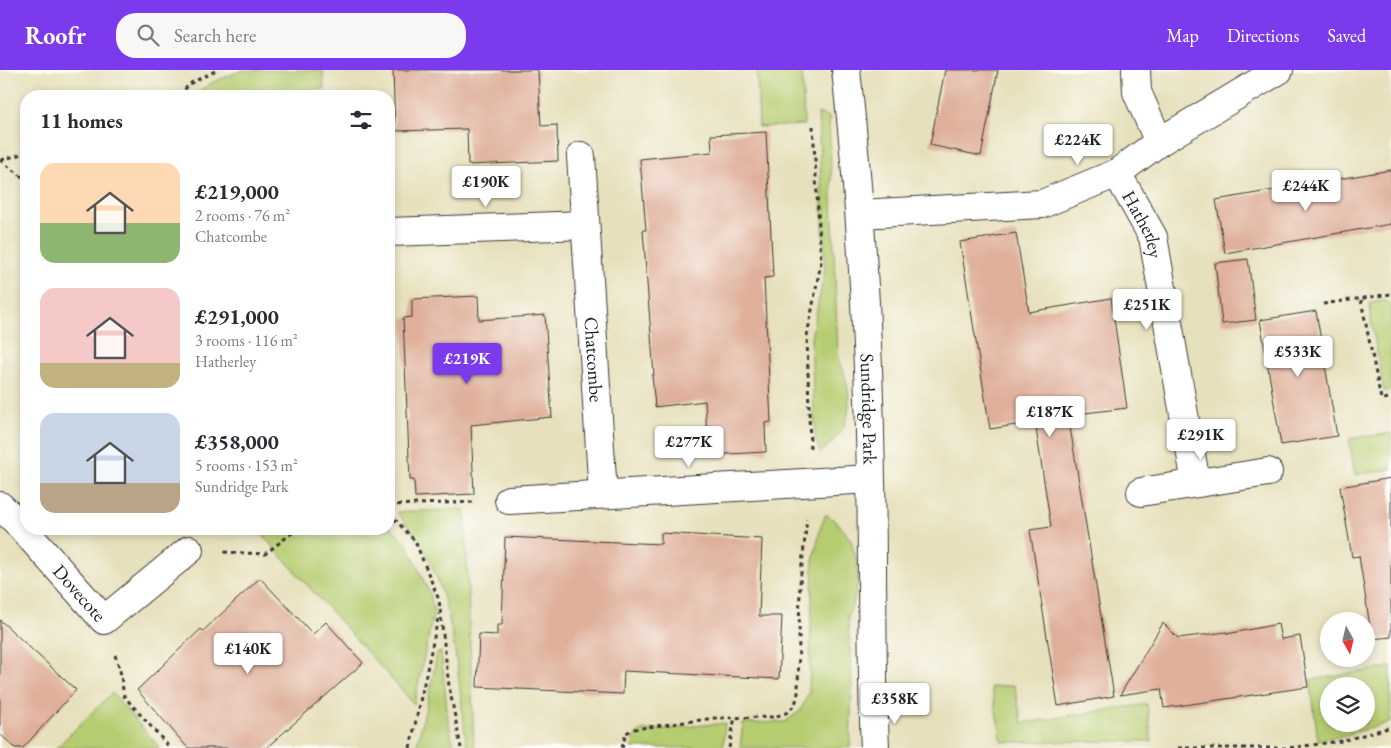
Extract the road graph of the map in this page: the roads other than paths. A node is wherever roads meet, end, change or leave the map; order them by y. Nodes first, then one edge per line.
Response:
1 (846, 70) edge
2 (1136, 70) edge
3 (1279, 70) edge
4 (1158, 142) junction
5 (581, 156) dead end
6 (1118, 173) junction
7 (860, 214) junction
8 (585, 225) junction
9 (395, 232) edge
10 (1268, 472) dead end
11 (871, 479) junction
12 (1196, 483) junction
13 (1141, 492) dead end
14 (603, 494) junction
15 (509, 500) road end
16 (0, 506) edge
17 (20, 526) edge
18 (28, 535) edge
19 (189, 550) road end
20 (875, 748) edge

1 - 7 street, Sundridge Park
2 - 4 street
3 - 4 street, Hatherley
4 - 6 street, Hatherley
5 - 8 street, Chatcombe
6 - 7 street, Hatherley
6 - 12 street, Hatherley
7 - 11 street, Sundridge Park
8 - 9 street
8 - 14 street, Chatcombe
10 - 12 street
11 - 14 street
11 - 20 street, Sundridge Park
12 - 13 street
14 - 15 street
16 - 17 street, Dovecote
18 - 19 street, Dovecote

